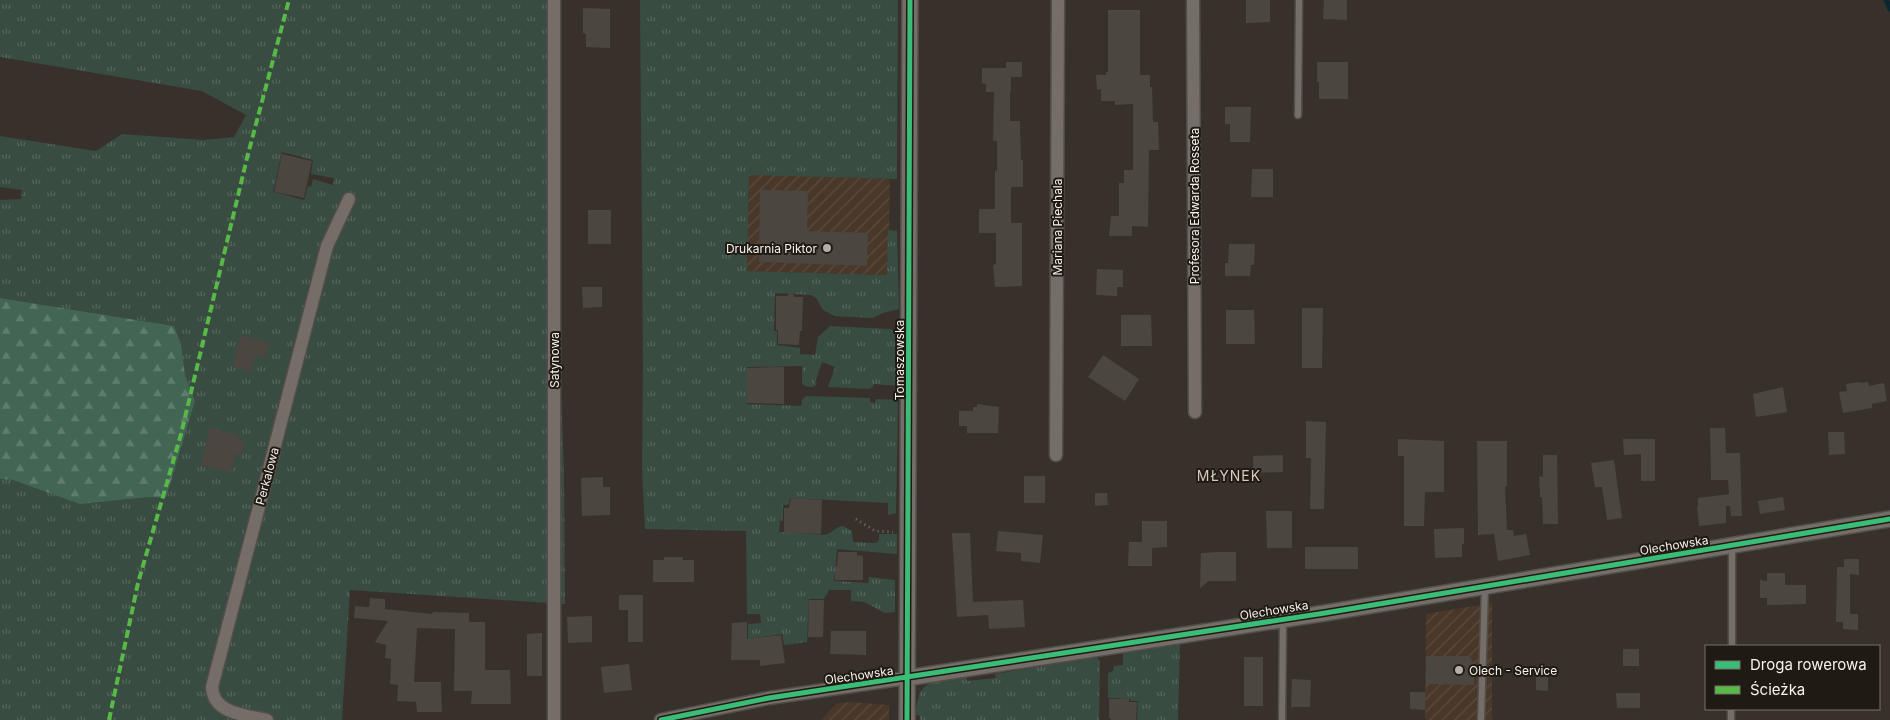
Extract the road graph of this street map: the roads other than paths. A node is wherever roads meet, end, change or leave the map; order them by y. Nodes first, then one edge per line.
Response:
1 (554, 0) edge
2 (910, 0) edge
3 (1058, 0) edge
4 (1193, 0) edge
5 (1299, 0) edge
6 (1298, 115) dead end
7 (349, 199) dead end
8 (1195, 412) dead end
9 (1056, 455) dead end
10 (1890, 519) edge
11 (1732, 546) junction
12 (1485, 587) junction
13 (1283, 619) junction
14 (1732, 645) edge
15 (907, 678) junction
16 (267, 720) edge
17 (554, 720) edge
18 (661, 720) edge
19 (908, 720) edge
20 (1282, 720) edge
21 (1481, 720) edge

1 - 17 street, Satynowa
2 - 15 street, Tomaszowska
3 - 9 street, Mariana Piechala
4 - 8 street, Profesora Edwarda Rosseta
5 - 6 lane
7 - 16 street, Perkalowa
10 - 11 street, Olechowska
11 - 12 street, Olechowska
11 - 14 lane
12 - 13 street, Olechowska
12 - 21 lane
13 - 15 street, Olechowska
13 - 20 lane
15 - 18 street, Olechowska
15 - 19 street, Tomaszowska

